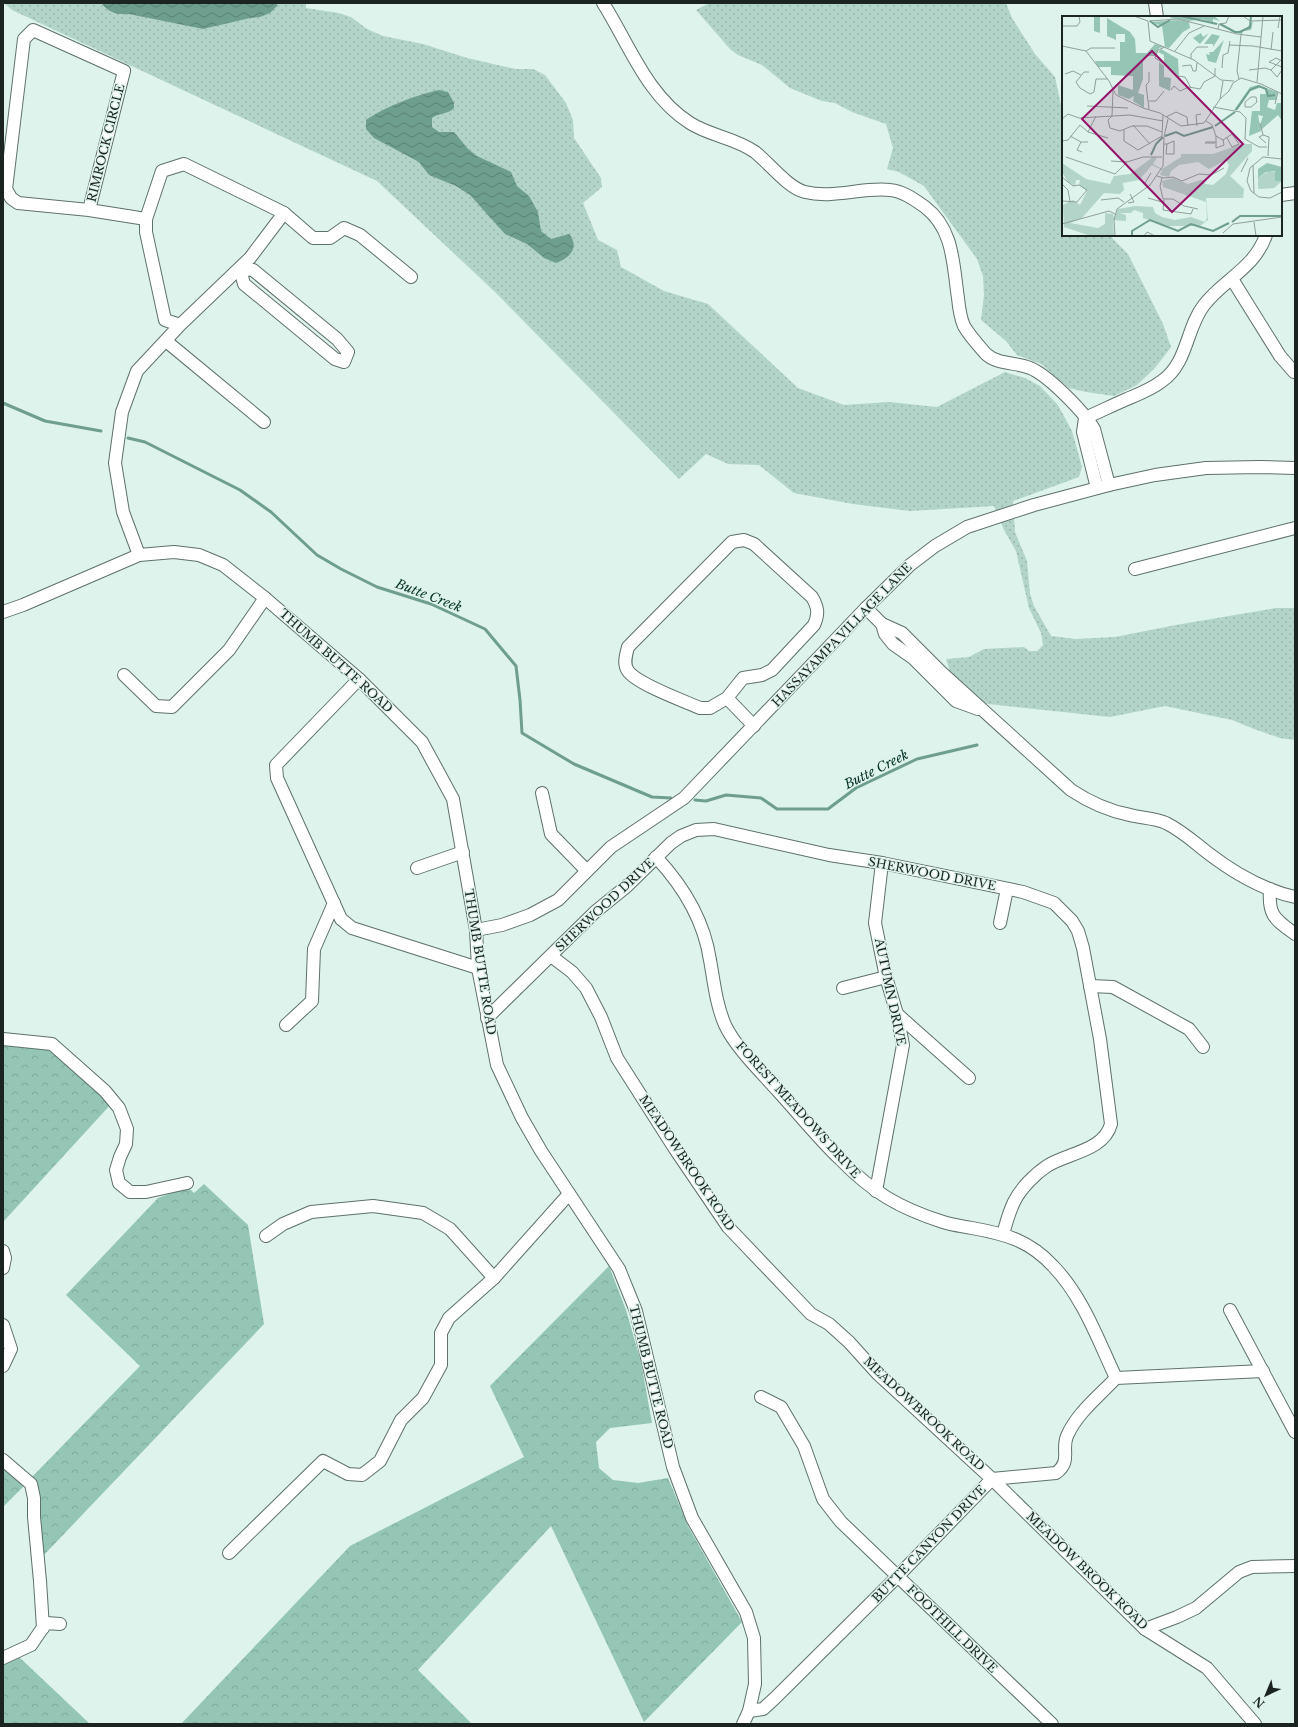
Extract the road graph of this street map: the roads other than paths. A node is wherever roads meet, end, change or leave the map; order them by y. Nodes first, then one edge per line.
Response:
1 (602, 3) edge
2 (1155, 3) edge
3 (1157, 16) edge
4 (1295, 193) edge
5 (1282, 195) edge
6 (90, 210) junction
7 (284, 213) junction
8 (146, 219) junction
9 (1266, 236) edge
10 (240, 269) junction
11 (411, 277) dead end
12 (1232, 279) junction
13 (180, 325) junction
14 (166, 341) junction
15 (1294, 372) dead end
16 (1085, 418) junction
17 (264, 422) dead end
18 (1295, 468) edge
19 (1103, 487) junction
20 (1295, 528) edge
21 (139, 555) junction
22 (1135, 569) dead end
23 (265, 598) junction
24 (866, 608) junction
25 (3, 612) edge
26 (124, 675) dead end
27 (359, 679) junction
28 (727, 698) junction
29 (754, 726) junction
30 (542, 793) dead end
31 (463, 852) junction
32 (656, 857) junction
33 (882, 863) junction
34 (417, 868) dead end
35 (586, 870) junction
36 (1007, 888) junction
37 (1270, 889) junction
38 (1295, 897) edge
39 (334, 903) junction
40 (1000, 923) dead end
41 (476, 930) junction
42 (1295, 934) edge
43 (551, 956) junction
44 (478, 968) junction
45 (886, 977) junction
46 (1090, 986) junction
47 (843, 988) dead end
48 (897, 1014) junction
49 (487, 1018) junction
50 (286, 1025) dead end
51 (3, 1040) edge
52 (1203, 1048) dead end
53 (969, 1078) dead end
54 (187, 1183) dead end
55 (876, 1191) junction
56 (569, 1194) junction
57 (1003, 1234) junction
58 (266, 1236) dead end
59 (3, 1251) edge
60 (3, 1268) edge
61 (494, 1278) junction
62 (1230, 1310) dead end
63 (3, 1325) edge
64 (3, 1366) edge
65 (1263, 1371) junction
66 (1116, 1378) junction
67 (761, 1397) dead end
68 (1295, 1432) edge
69 (3, 1460) edge
70 (992, 1479) junction
71 (228, 1553) dead end
72 (1295, 1566) edge
73 (897, 1577) junction
74 (60, 1624) dead end
75 (42, 1628) junction
76 (1145, 1629) junction
77 (3, 1658) edge
78 (749, 1711) junction
79 (743, 1724) edge
80 (1052, 1724) edge
81 (1255, 1724) edge

1 - 16 street
2 - 3 street
4 - 5 street
6 - 6 street, RIMROCK CIRCLE
6 - 8 street, RIMROCK CIRCLE
7 - 8 street
7 - 10 street
7 - 11 street
8 - 13 street
9 - 12 street
10 - 10 street
10 - 13 street
12 - 15 street
12 - 16 street
13 - 14 street
14 - 17 street
14 - 21 street
16 - 19 street
18 - 19 street, HASSAYAMPA VILLAGE LANE
19 - 24 street, HASSAYAMPA VILLAGE LANE
20 - 22 street
21 - 23 street, THUMB BUTTE ROAD
21 - 25 street, THUMB BUTTE ROAD
23 - 26 street
23 - 27 street, THUMB BUTTE ROAD
24 - 29 street, HASSAYAMPA VILLAGE LANE
24 - 37 street
27 - 31 street, THUMB BUTTE ROAD
27 - 39 street
28 - 28 street
28 - 29 street
29 - 35 street, HASSAYAMPA VILLAGE LANE
30 - 35 street
31 - 34 street
31 - 41 street, THUMB BUTTE ROAD
32 - 33 street, SHERWOOD DRIVE
32 - 43 street, SHERWOOD DRIVE
32 - 55 street, FOREST MEADOWS DRIVE
33 - 36 street, SHERWOOD DRIVE
33 - 45 street, AUTUMN DRIVE
35 - 41 street, HASSAYAMPA VILLAGE LANE
36 - 40 street
36 - 46 street, SHERWOOD DRIVE
37 - 38 street
37 - 42 street
39 - 44 street
39 - 50 street
41 - 44 street, THUMB BUTTE ROAD
43 - 49 street, SHERWOOD DRIVE
43 - 70 street, MEADOWBROOK ROAD
44 - 49 street, THUMB BUTTE ROAD
45 - 47 street
45 - 48 street, AUTUMN DRIVE
46 - 52 street
46 - 57 street, SHERWOOD DRIVE
48 - 53 street
48 - 55 street, AUTUMN DRIVE
49 - 56 street, THUMB BUTTE ROAD
51 - 54 street
55 - 57 street, FOREST MEADOWS DRIVE
56 - 61 street
56 - 78 street, THUMB BUTTE ROAD
57 - 66 street, FOREST MEADOWS DRIVE
58 - 61 street
59 - 60 street
61 - 71 street
62 - 65 street
63 - 64 street
65 - 66 street
65 - 68 street
66 - 70 street, BUTTE CANYON DRIVE
67 - 73 street, FOOTHILL DRIVE
69 - 75 street
70 - 73 street, BUTTE CANYON DRIVE
70 - 76 street, MEADOW BROOK ROAD
72 - 76 street
73 - 78 street, BUTTE CANYON DRIVE
73 - 80 street, FOOTHILL DRIVE
74 - 75 street
75 - 77 street
76 - 81 street, MEADOW BROOK ROAD
78 - 79 street, THUMB BUTTE ROAD

